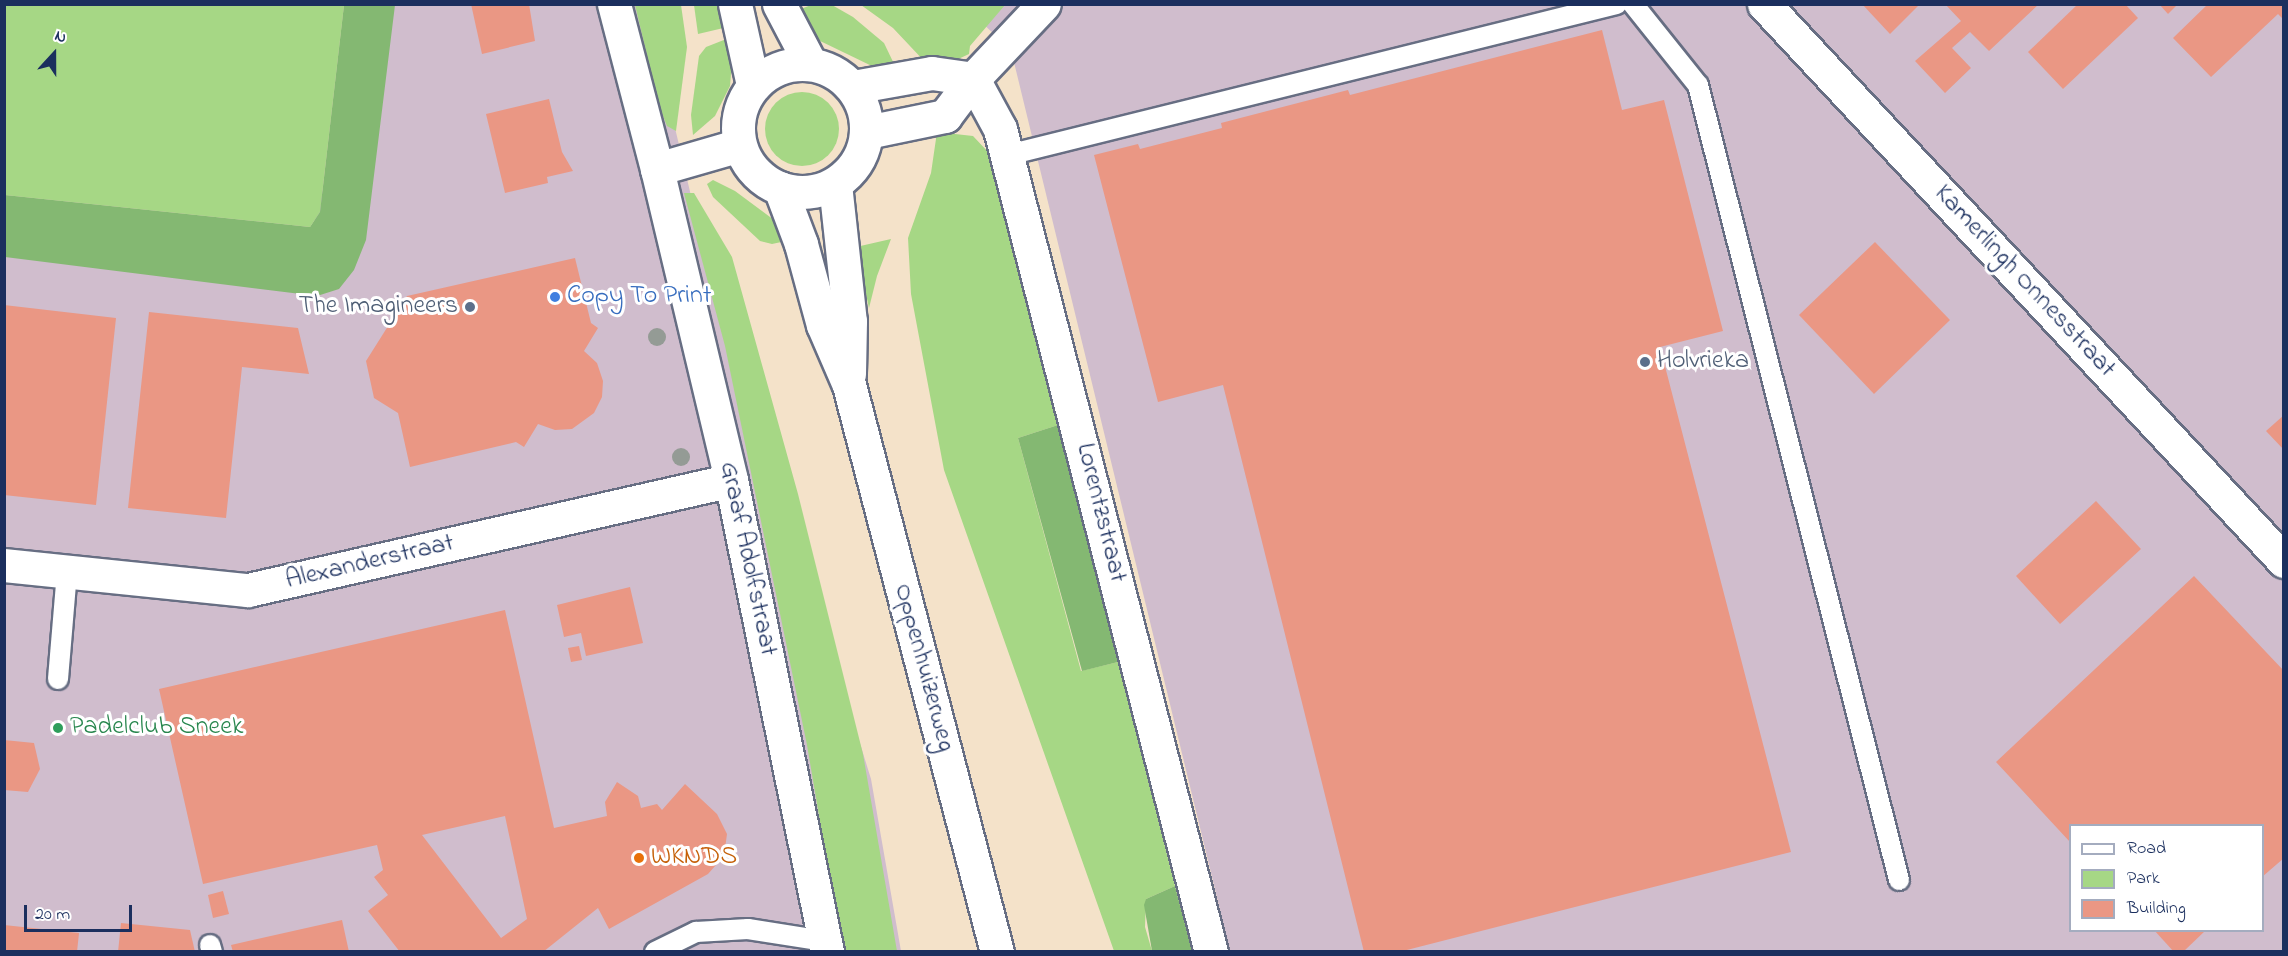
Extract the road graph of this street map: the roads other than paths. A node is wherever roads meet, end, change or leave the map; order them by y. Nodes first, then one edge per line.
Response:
1 (614, 4) edge
2 (735, 4) edge
3 (779, 4) edge
4 (1044, 4) edge
5 (1617, 4) edge
6 (1633, 4) edge
7 (1764, 4) edge
8 (810, 63) junction
9 (973, 79) junction
10 (753, 86) junction
11 (853, 87) junction
12 (867, 132) junction
13 (740, 145) junction
14 (1008, 155) junction
15 (657, 169) junction
16 (835, 184) junction
17 (780, 188) junction
18 (849, 385) junction
19 (731, 480) junction
20 (2283, 561) edge
21 (4, 566) edge
22 (68, 572) junction
23 (58, 679) dead end
24 (1899, 880) dead end
25 (826, 946) edge
26 (655, 951) edge
27 (997, 951) edge
28 (1211, 951) edge

1 - 15 street, Graaf Adolfstraat
2 - 10 street
3 - 8 street
4 - 9 street
5 - 14 lane
6 - 24 lane
7 - 20 street, Kamerlingh Onnesstraat
8 - 10 street
8 - 11 street
9 - 11 street
9 - 12 street
9 - 14 street, Lorentzstraat
10 - 13 street
11 - 12 street
12 - 16 street
13 - 15 street
13 - 17 street
14 - 28 street, Lorentzstraat
15 - 19 street, Graaf Adolfstraat
16 - 17 street
16 - 18 street, Oppenhuizerweg
17 - 18 street, Oppenhuizerweg
18 - 27 street, Oppenhuizerweg
19 - 22 street, Alexanderstraat
19 - 25 street, Graaf Adolfstraat
21 - 22 street, Alexanderstraat
22 - 23 lane
25 - 26 lane

